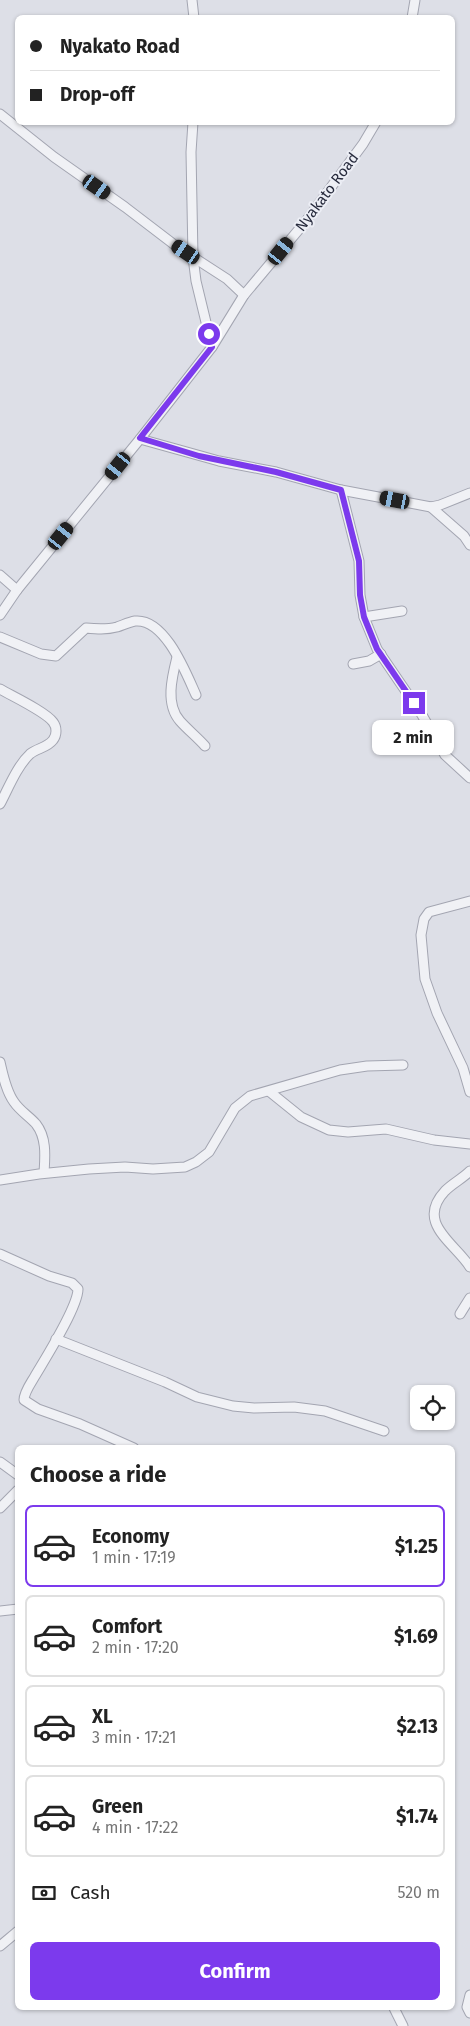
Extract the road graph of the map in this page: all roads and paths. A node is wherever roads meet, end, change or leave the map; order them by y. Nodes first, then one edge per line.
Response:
1 (192, 0) edge
2 (415, 0) edge
3 (194, 15) edge
4 (412, 15) edge
5 (0, 114) edge
6 (193, 125) edge
7 (374, 125) edge
8 (193, 257) junction
9 (244, 295) junction
10 (212, 347) junction
11 (140, 438) junction
12 (341, 490) junction
13 (470, 493) edge
14 (431, 506) junction
15 (470, 545) edge
16 (0, 575) edge
17 (17, 590) junction
18 (402, 611) dead end
19 (0, 615) edge
20 (364, 617) junction
21 (0, 637) edge
22 (381, 654) junction
23 (177, 657) junction
24 (353, 664) dead end
25 (0, 689) edge
26 (196, 695) dead end
27 (205, 746) dead end
28 (470, 778) edge
29 (0, 804) edge
30 (470, 901) edge
31 (0, 1062) edge
32 (403, 1065) dead end
33 (270, 1092) junction
34 (470, 1092) edge
35 (470, 1144) edge
36 (470, 1171) edge
37 (44, 1173) junction
38 (0, 1180) edge
39 (0, 1254) edge
40 (470, 1267) edge
41 (470, 1298) edge
42 (460, 1314) dead end
43 (56, 1339) junction
44 (384, 1431) dead end
45 (127, 1445) edge
46 (0, 1462) edge
47 (15, 1473) edge
48 (15, 1493) edge
49 (0, 1508) edge
50 (15, 1610) edge
51 (0, 1611) edge
52 (15, 1934) edge
53 (0, 1946) edge
54 (470, 1995) edge
55 (395, 2010) edge
56 (470, 2013) edge
57 (403, 2026) edge

1 - 3 street
2 - 4 street
5 - 8 street
6 - 8 street
7 - 9 street, Nyakato Road
8 - 9 street
8 - 10 street
9 - 10 street, Nyakato Road
10 - 11 street, Nyakato Road
11 - 12 street
11 - 17 street, Nyakato Road
12 - 14 street
12 - 20 street
13 - 14 street
14 - 15 street
16 - 17 street
17 - 19 street, Nyakato Road
18 - 20 street
20 - 22 street
21 - 23 street
22 - 24 street
22 - 28 street
23 - 26 street
23 - 27 street
25 - 29 street
30 - 34 street
31 - 37 street
32 - 33 street
33 - 35 street
33 - 37 street
36 - 40 street
37 - 38 street
39 - 43 street
41 - 42 street
43 - 44 street
43 - 45 street
46 - 47 street
48 - 49 street
50 - 51 street
52 - 53 street
54 - 56 street
55 - 57 street

